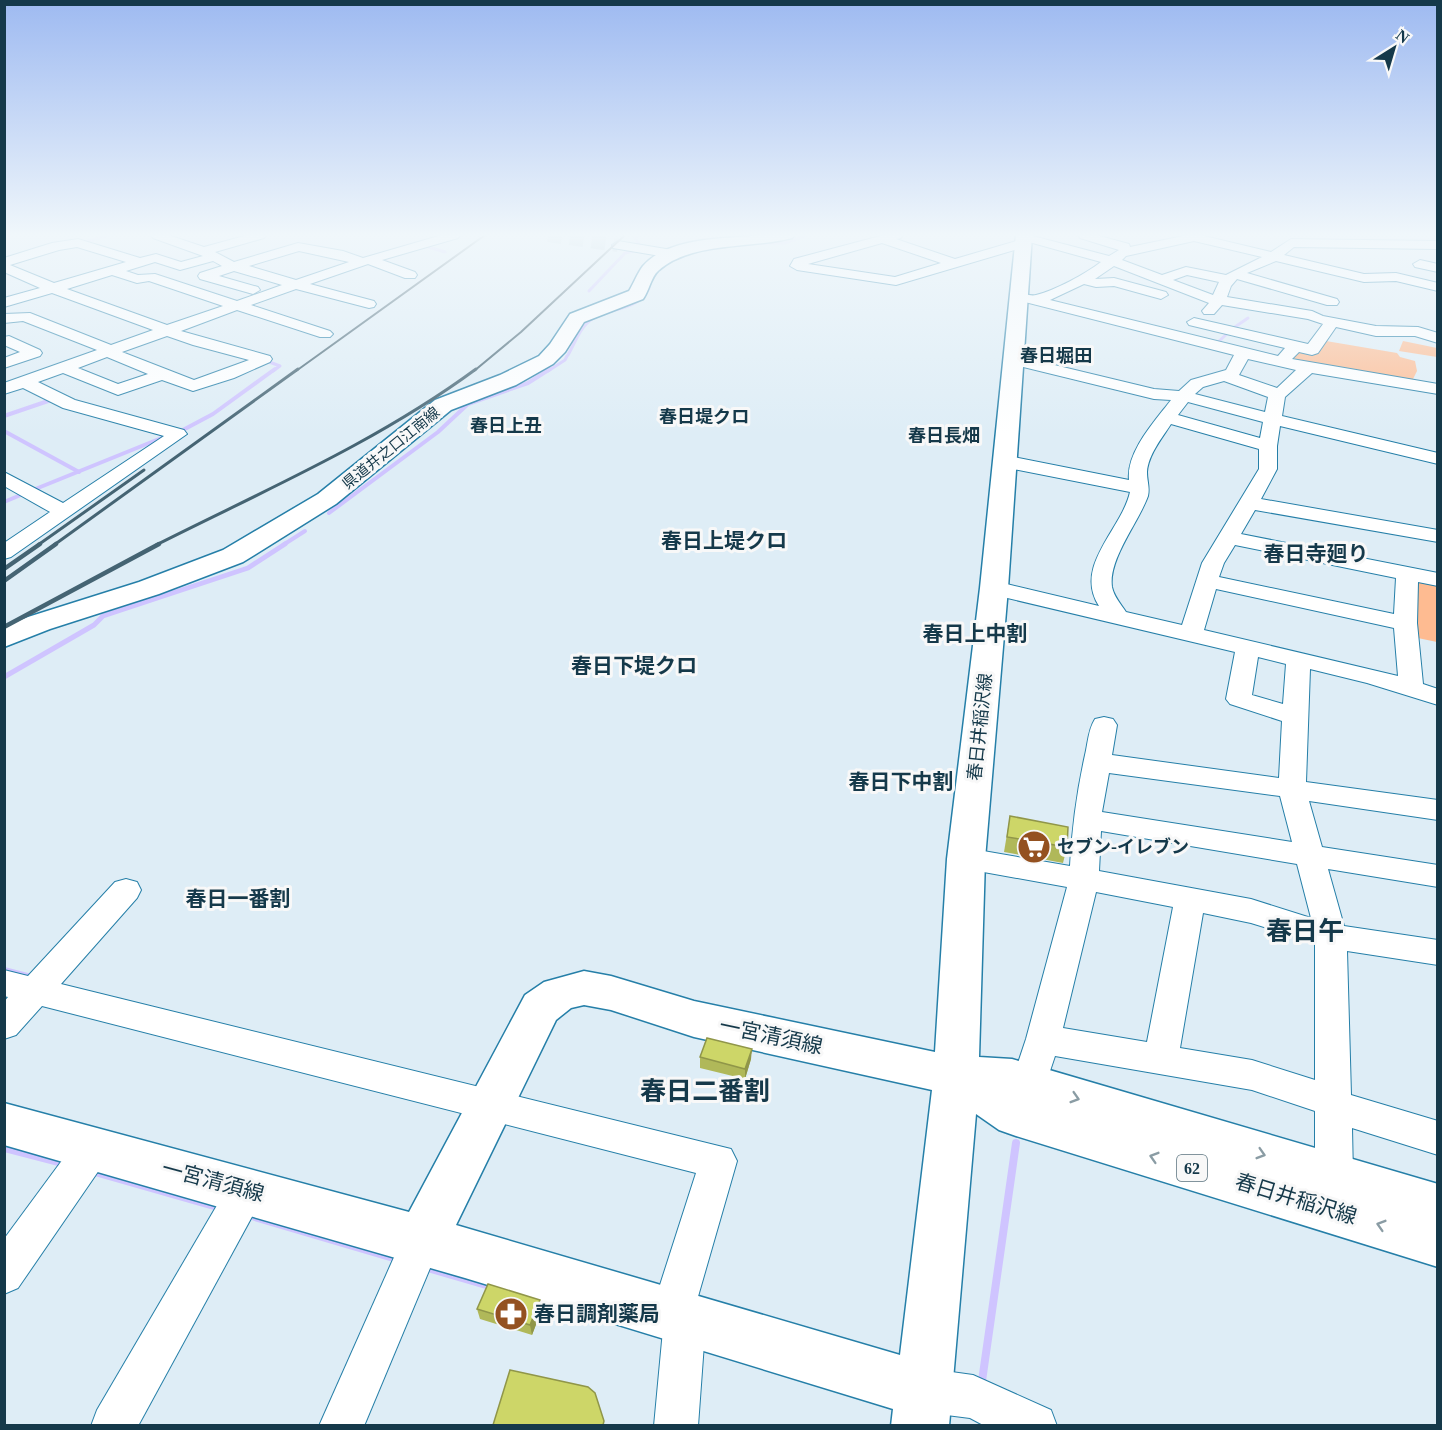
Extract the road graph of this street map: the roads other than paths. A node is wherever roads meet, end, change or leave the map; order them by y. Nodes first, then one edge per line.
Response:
1 (92, 302) edge
2 (225, 302) edge
3 (248, 302) edge
4 (360, 302) edge
5 (619, 302) edge
6 (1036, 302) edge
7 (1152, 302) edge
8 (1217, 302) edge
9 (1230, 302) edge
10 (1334, 302) edge
11 (369, 304) dead end
12 (1031, 304) junction
13 (237, 306) junction
14 (126, 314) junction
15 (1312, 315) junction
16 (1175, 317) dead end
17 (4, 319) edge
18 (1197, 322) junction
19 (1332, 322) junction
20 (1134, 326) junction
21 (59, 330) junction
22 (169, 331) junction
23 (325, 334) dead end
24 (1254, 336) junction
25 (1184, 337) junction
26 (1437, 339) edge
27 (7, 341) edge
28 (1296, 346) junction
29 (110, 352) junction
30 (1241, 352) junction
31 (1013, 360) junction
32 (1281, 361) junction
33 (4, 363) edge
34 (64, 368) junction
35 (1308, 368) junction
36 (162, 374) junction
37 (1226, 376) junction
38 (10, 386) edge
39 (1437, 389) edge
40 (118, 390) junction
41 (1277, 394) junction
42 (1184, 396) junction
43 (78, 407) junction
44 (1168, 418) junction
45 (1272, 419) junction
46 (1268, 446) junction
47 (1437, 459) edge
48 (1003, 461) junction
49 (4, 478) edge
50 (1141, 488) junction
51 (1249, 503) junction
52 (64, 512) junction
53 (1437, 536) edge
54 (1229, 538) junction
55 (4, 553) edge
56 (1407, 574) junction
57 (1437, 580) edge
58 (1207, 581) junction
59 (993, 588) junction
60 (1117, 616) junction
61 (1405, 622) junction
62 (1191, 633) junction
63 (4, 638) edge
64 (1248, 647) junction
65 (1298, 659) junction
66 (1411, 689) junction
67 (1437, 697) edge
68 (1295, 716) junction
69 (1104, 725) dead end
70 (1096, 762) junction
71 (1292, 789) junction
72 (1437, 810) edge
73 (1087, 819) junction
74 (1311, 854) junction
75 (966, 859) junction
76 (1437, 876) edge
77 (1084, 879) junction
78 (126, 890) dead end
79 (1190, 899) junction
80 (1331, 936) junction
81 (1437, 953) edge
82 (19, 987) edge
83 (4, 1025) edge
84 (1043, 1039) junction
85 (1161, 1059) junction
86 (956, 1076) junction
87 (1029, 1084) junction
88 (1333, 1104) junction
89 (490, 1106) junction
90 (4, 1124) edge
91 (1437, 1138) edge
92 (93, 1148) junction
93 (1334, 1176) junction
94 (247, 1191) junction
95 (1437, 1208) edge
96 (421, 1242) junction
97 (1437, 1242) edge
98 (4, 1274) edge
99 (678, 1315) junction
100 (922, 1408) edge
101 (113, 1425) edge
102 (341, 1425) edge
103 (676, 1425) edge
104 (1035, 1425) edge

1 - 14 street
2 - 13 street
3 - 13 street
4 - 11 street
5 - 63 main road, 県道井之口江南線
6 - 12 street
7 - 20 street
8 - 18 street
9 - 15 street
10 - 15 street
12 - 20 street
12 - 31 main road, 春日井稲沢線
13 - 22 street
13 - 23 street
14 - 21 street
14 - 22 street
15 - 19 street
16 - 18 street
17 - 21 street
18 - 24 street
18 - 25 street
19 - 26 street
19 - 28 street
20 - 25 street
21 - 27 street
21 - 29 street
22 - 29 street
22 - 36 street
24 - 28 street
24 - 30 street
25 - 30 street
27 - 33 street
28 - 32 street
29 - 34 street
29 - 36 street
30 - 32 street
30 - 37 street
31 - 42 street
31 - 48 main road, 春日井稲沢線
32 - 35 street
34 - 38 street
34 - 40 street
35 - 39 street
35 - 41 street
36 - 40 street
37 - 41 street
37 - 42 street
38 - 43 street
40 - 43 street
41 - 45 street
42 - 44 street
42 - 45 street
43 - 52 street
44 - 46 street
44 - 50 street
45 - 46 street
45 - 47 street
46 - 51 street
48 - 50 street
48 - 59 main road, 春日井稲沢線
49 - 52 street
50 - 60 street
51 - 53 street
51 - 54 street
52 - 55 street
54 - 56 street
54 - 58 street
56 - 57 street
56 - 61 street
58 - 61 street
58 - 62 street
59 - 60 street
59 - 75 main road, 春日井稲沢線
60 - 62 street
61 - 66 street
62 - 64 street
64 - 65 street
64 - 68 street
65 - 66 street
65 - 68 street
66 - 67 street
68 - 71 street
69 - 70 street
70 - 71 street
70 - 73 street
71 - 72 street
71 - 74 street
73 - 74 street
73 - 77 street
74 - 76 street
74 - 80 street
75 - 77 street
75 - 86 main road, 春日井稲沢線
77 - 79 street
77 - 84 street
78 - 82 street
79 - 80 street
79 - 85 street
80 - 81 street
80 - 88 street
82 - 83 street
82 - 89 street
84 - 85 street
84 - 87 street
85 - 88 street
86 - 87 main road, 春日井稲沢線 / 62
86 - 89 main road, 一宮清須線
97 -> 86 main road, 春日井稲沢線 / 62
86 - 100 main road
87 -> 93 main road, 春日井稲沢線 / 62
88 - 91 street
88 - 93 street
89 - 96 main road, 一宮清須線
89 - 99 street
90 - 92 main road, 一宮清須線
92 - 94 main road, 一宮清須線
92 - 98 street
93 - 95 main road, 春日井稲沢線 / 62
94 - 96 main road, 一宮清須線
94 - 101 street
96 - 99 main road, 一宮清須線
96 - 102 street
99 - 100 main road, 一宮清須線
99 - 103 street
100 - 104 street

